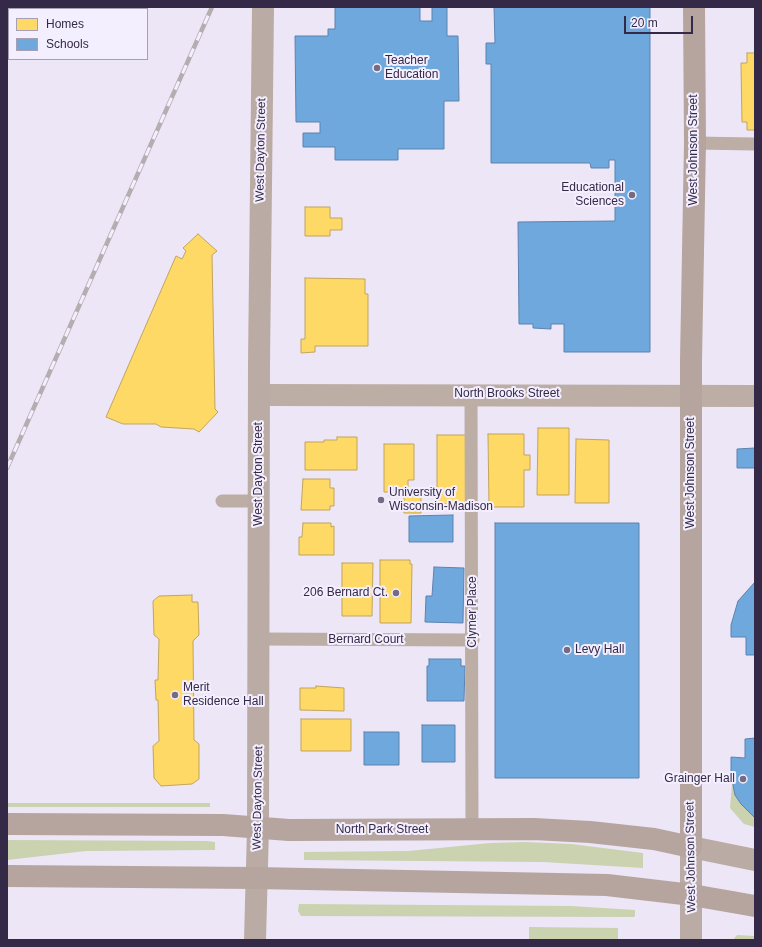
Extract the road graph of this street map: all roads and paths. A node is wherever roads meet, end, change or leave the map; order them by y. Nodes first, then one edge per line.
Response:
1 (262, 7) edge
2 (694, 7) edge
3 (695, 143) junction
4 (755, 144) edge
5 (471, 394) junction
6 (259, 395) junction
7 (691, 395) junction
8 (755, 396) edge
9 (222, 501) dead end
10 (259, 501) junction
11 (259, 639) junction
12 (472, 640) junction
13 (7, 824) edge
14 (258, 829) junction
15 (472, 829) junction
16 (691, 847) junction
17 (755, 860) edge
18 (7, 876) edge
19 (256, 878) junction
20 (692, 895) junction
21 (755, 906) edge
22 (255, 940) edge
23 (691, 940) edge

1 - 6 street, West Dayton Street
2 - 3 main road, West Johnson Street
3 - 4 lane
3 - 7 main road, West Johnson Street
5 - 6 street, North Brooks Street
5 - 7 street, North Brooks Street
5 - 12 lane, Clymer Place
6 - 10 street, West Dayton Street
7 - 8 street, North Brooks Street
7 - 16 main road, West Johnson Street
9 - 10 lane
10 - 11 street, West Dayton Street
11 - 12 lane, Bernard Court
11 - 14 street, West Dayton Street
12 - 15 lane, Clymer Place
13 - 14 main road, North Park Street
14 - 15 main road, North Park Street
14 - 19 street, West Dayton Street
15 - 16 main road, North Park Street
16 - 17 street, North Park Street
16 - 20 street, West Johnson Street
18 - 19 main road
19 - 20 main road
19 - 22 street, West Dayton Street
20 - 21 main road
20 - 23 street, West Johnson Street

